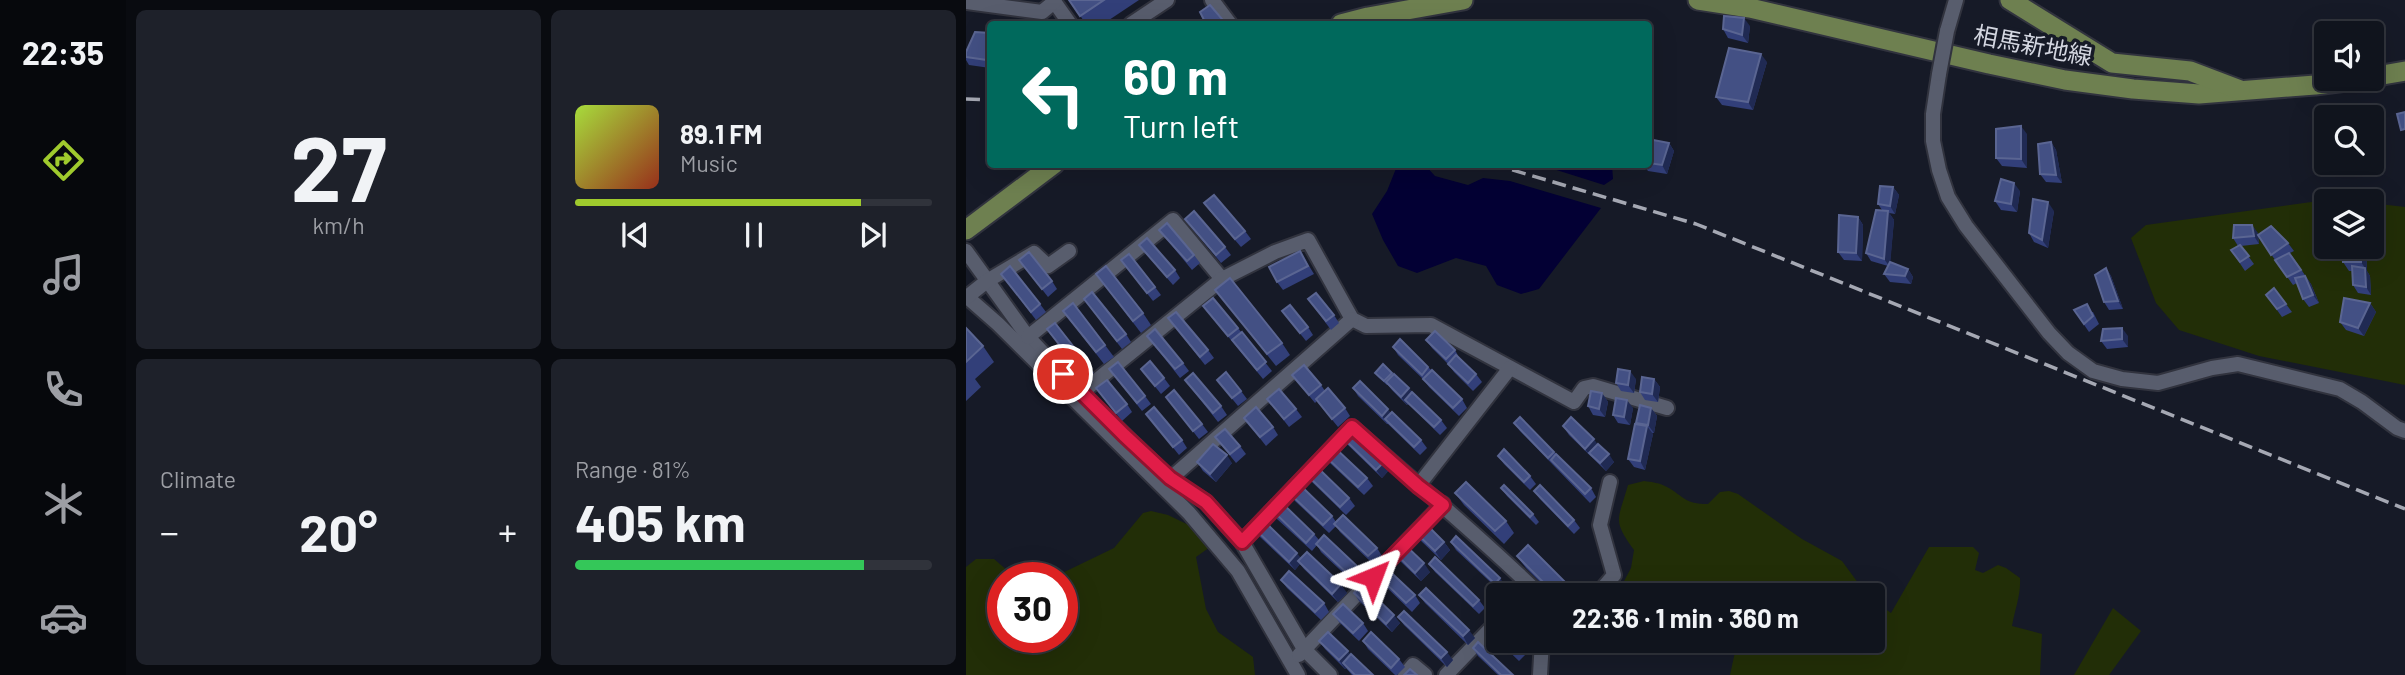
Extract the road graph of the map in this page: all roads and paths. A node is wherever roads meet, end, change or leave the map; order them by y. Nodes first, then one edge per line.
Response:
1 (1167, 0) edge
2 (1212, 0) edge
3 (1463, 0) edge
4 (1698, 0) edge
5 (1956, 0) edge
6 (2010, 0) edge
7 (1053, 1) edge
8 (966, 2) edge
9 (1067, 21) edge
10 (1136, 21) edge
11 (1228, 21) edge
12 (1353, 21) edge
13 (2405, 71) edge
14 (2384, 75) edge
15 (2314, 84) edge
16 (2244, 91) junction
17 (1050, 168) edge
18 (966, 230) edge
19 (966, 251) edge
20 (1069, 251) dead end
21 (1222, 279) junction
22 (987, 281) junction
23 (966, 296) edge
24 (1352, 319) junction
25 (1028, 337) junction
26 (1510, 368) junction
27 (1081, 393) junction
28 (1667, 408) dead end
29 (2405, 431) edge
30 (1170, 478) junction
31 (1610, 482) dead end
32 (1418, 486) junction
33 (1443, 505) junction
34 (1242, 542) junction
35 (1522, 583) edge
36 (1607, 583) edge
37 (1486, 633) edge
38 (1304, 649) junction
39 (1541, 653) edge
40 (1295, 670) edge
41 (1330, 675) edge
42 (1405, 675) edge
43 (1425, 675) edge
44 (1446, 675) edge
45 (1540, 675) edge

1 - 10 street
2 - 11 street
3 - 12 main road
4 - 16 main road, 相馬新地線
5 - 29 street, bridge
6 - 16 main road
7 - 8 street
7 - 9 street
13 - 14 main road
15 - 16 main road, 相馬新地線
17 - 18 main road
19 - 22 street
20 - 22 street
21 - 24 street
21 - 25 street
21 - 27 street
22 - 23 street
22 - 25 street
23 - 40 street
24 - 26 street
24 - 30 street
25 - 27 street
26 - 28 street
26 - 32 street
27 - 30 street
30 - 34 street
31 - 36 street
32 - 33 street
32 - 34 street
33 - 35 street
33 - 38 street
34 - 38 street
37 - 44 street
38 - 40 street
38 - 41 street
39 - 45 street
42 - 43 street

